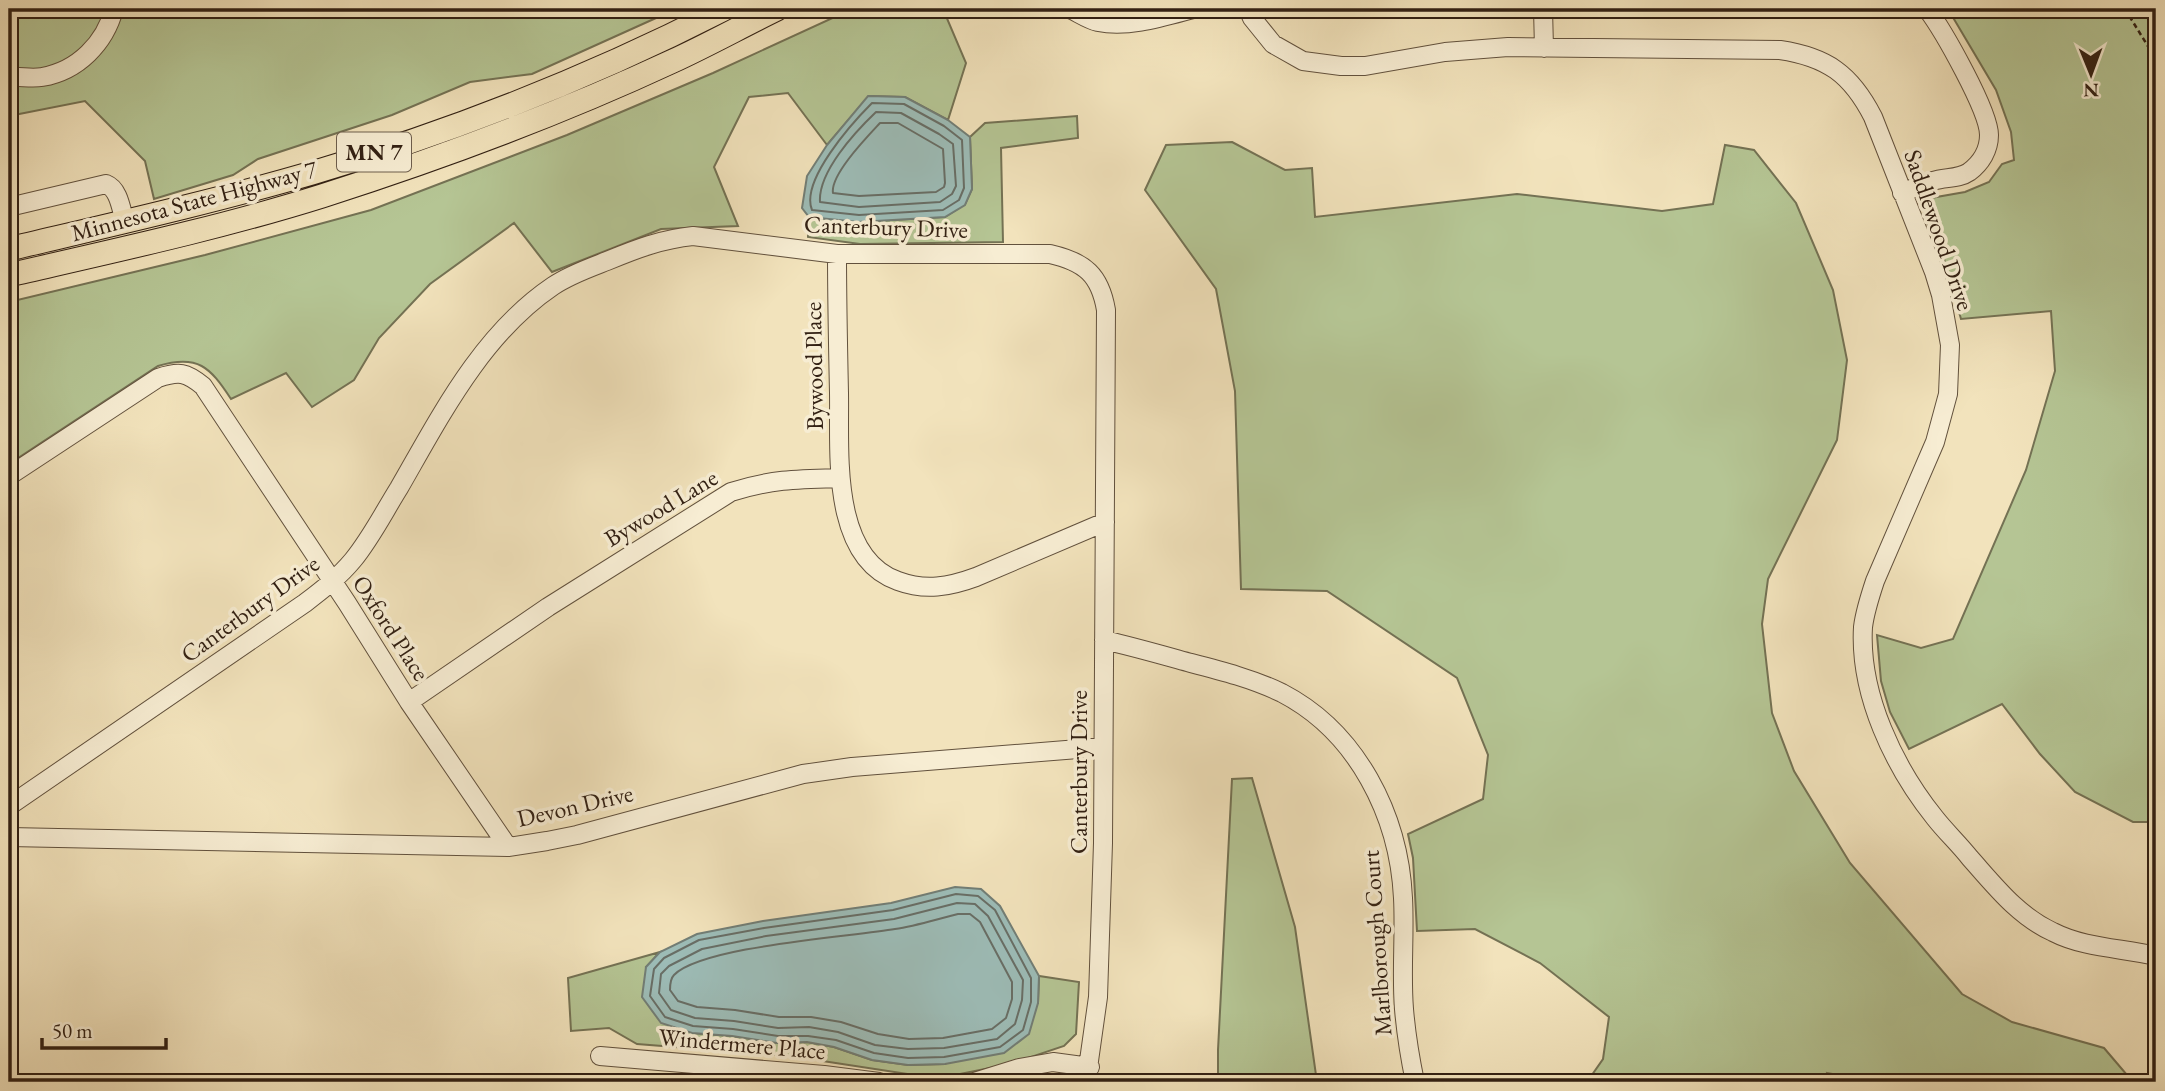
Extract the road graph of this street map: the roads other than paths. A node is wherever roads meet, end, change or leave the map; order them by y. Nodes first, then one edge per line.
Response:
1 (114, 9) edge
2 (724, 9) edge
3 (777, 9) edge
4 (1193, 9) edge
5 (1248, 9) edge
6 (1543, 9) edge
7 (1927, 9) edge
8 (1072, 10) edge
9 (1544, 48) junction
10 (9, 77) edge
11 (1902, 193) junction
12 (9, 207) edge
13 (125, 222) junction
14 (9, 249) edge
15 (837, 254) junction
16 (9, 275) edge
17 (9, 477) edge
18 (840, 478) junction
19 (1105, 522) junction
20 (332, 582) junction
21 (1104, 640) junction
22 (409, 702) junction
23 (1103, 747) junction
24 (9, 806) edge
25 (9, 837) edge
26 (508, 846) junction
27 (2156, 957) edge
28 (600, 1056) dead end
29 (1088, 1075) edge
30 (823, 1079) edge
31 (879, 1082) edge
32 (974, 1082) edge
33 (1415, 1082) edge

1 - 10 street
2 - 13 main road, Minnesota State Highway 7 / MN 7
3 - 16 main road, Minnesota State Highway 7 / MN 7
4 - 8 street
5 - 9 street, Saddlewood Drive
6 - 9 street
7 - 11 street
9 - 11 street, Saddlewood Drive
11 - 27 street, Saddlewood Drive
12 - 13 street
13 - 14 main road, Minnesota State Highway 7 / MN 7
15 - 18 street, Bywood Place
15 - 19 street, Canterbury Drive
15 - 20 street, Canterbury Drive
17 - 20 street, Oxford Place
18 - 19 street
18 - 22 street, Bywood Lane
19 - 21 street, Canterbury Drive
20 - 22 street, Oxford Place
20 - 24 street, Canterbury Drive
21 - 23 street, Canterbury Drive
21 - 33 street, Marlborough Court
22 - 26 street, Oxford Place
23 - 26 street, Devon Drive
23 - 29 street, Canterbury Drive
25 - 26 street, Devon Drive
28 - 30 street, Windermere Place
29 - 32 street
30 - 31 street, Windermere Place

